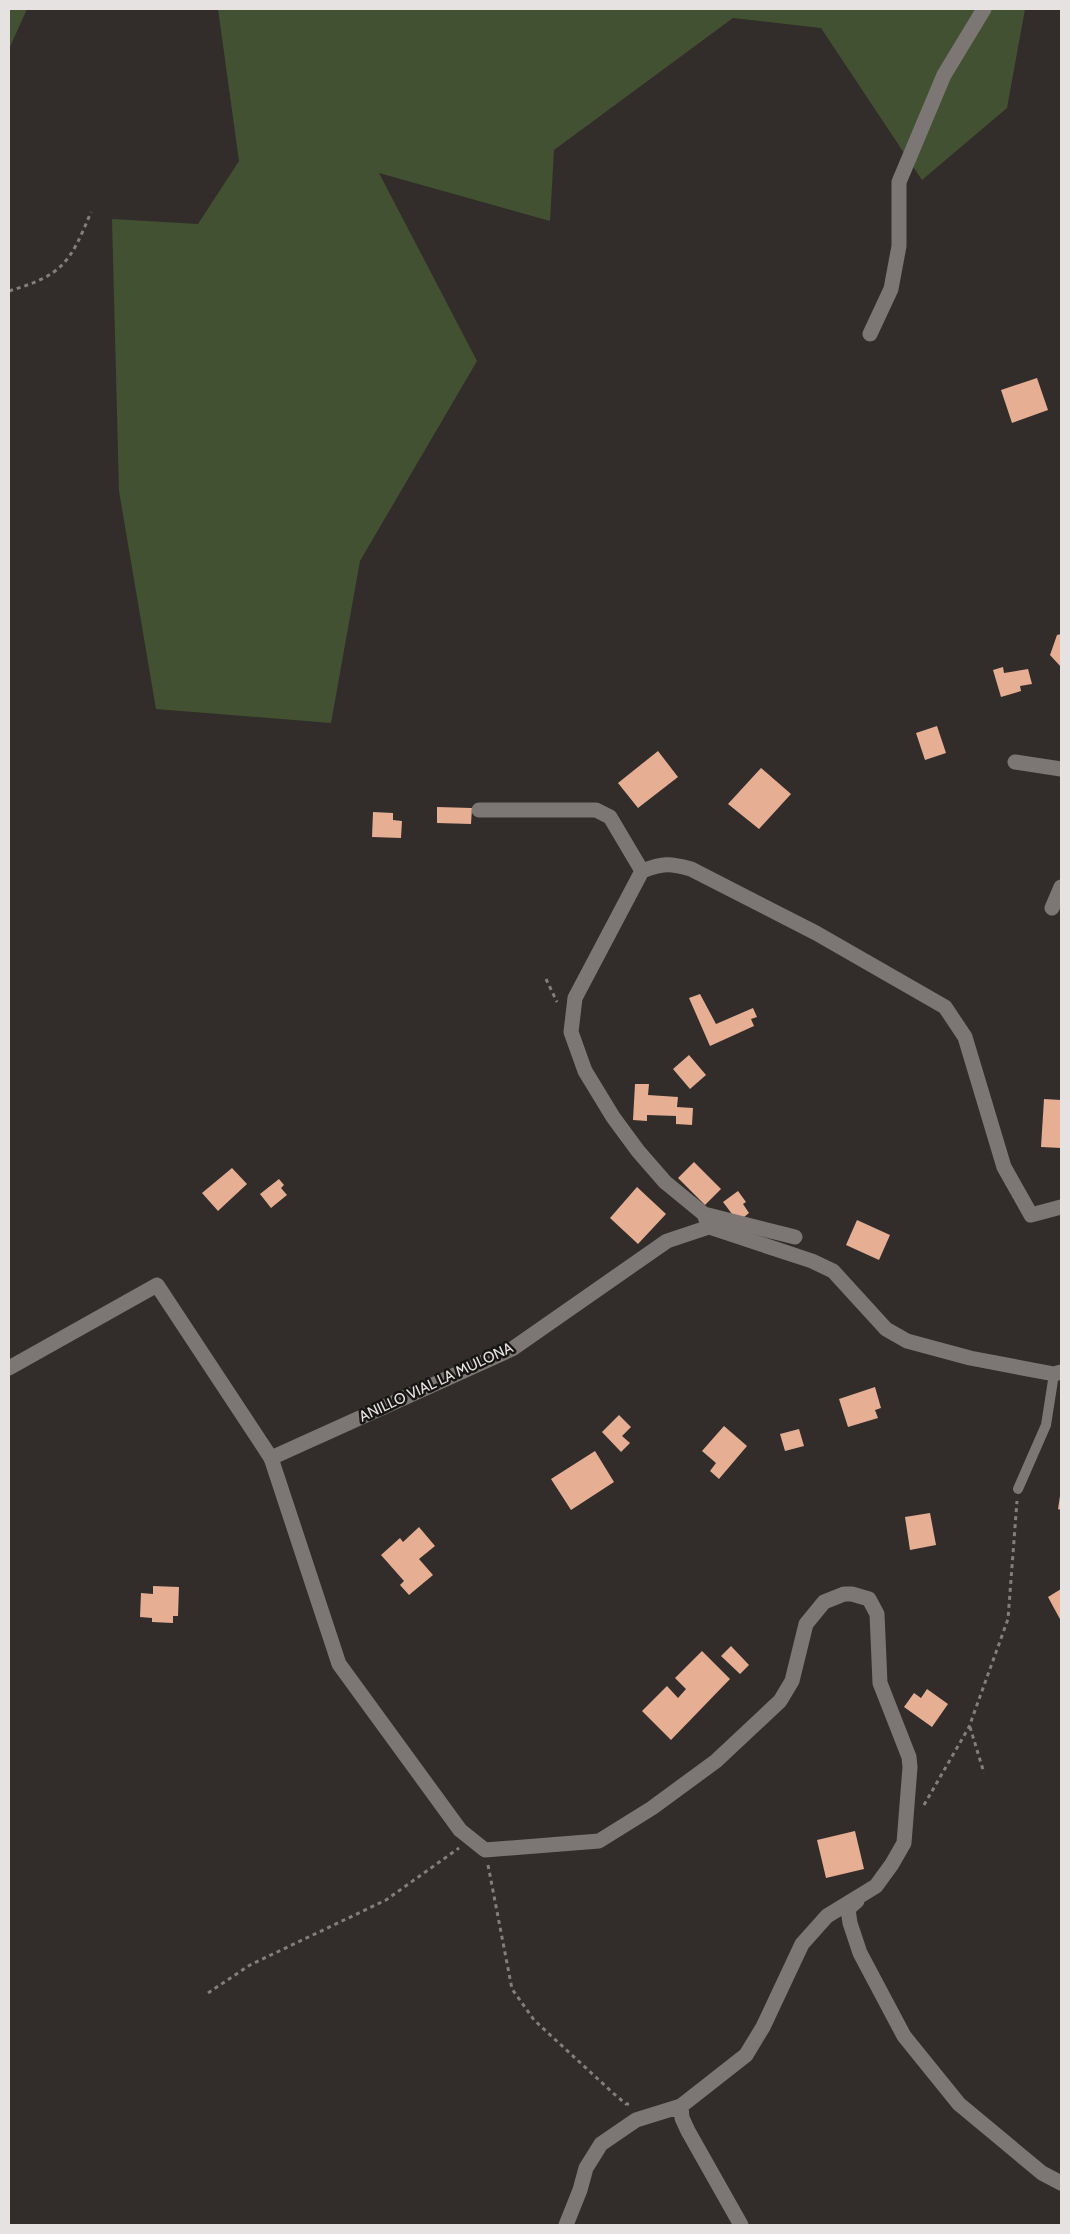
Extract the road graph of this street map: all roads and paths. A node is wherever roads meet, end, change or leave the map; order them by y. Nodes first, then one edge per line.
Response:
1 (984, 9) edge
2 (91, 212) dead end
3 (9, 291) edge
4 (870, 334) dead end
5 (1015, 762) dead end
6 (1061, 769) edge
7 (479, 810) dead end
8 (642, 871) junction
9 (1061, 887) edge
10 (1052, 908) dead end
11 (1061, 1208) edge
12 (706, 1221) junction
13 (795, 1237) dead end
14 (9, 1368) edge
15 (1058, 1373) edge
16 (271, 1458) junction
17 (1018, 1489) joint
18 (969, 1727) junction
19 (984, 1773) dead end
20 (919, 1813) dead end
21 (472, 1839) junction
22 (485, 1850) junction
23 (862, 1896) junction
24 (208, 1993) dead end
25 (635, 2104) dead end
26 (681, 2106) junction
27 (1061, 2183) edge
28 (566, 2225) edge
29 (741, 2225) edge

1 - 4 street
2 - 3 path
5 - 6 street
7 - 8 street
8 - 11 street
8 - 12 street
9 - 10 street
12 - 13 street
12 - 15 street
12 - 16 street, ANILLO VIAL LA MULONA
14 - 16 street
15 - 17 lane
16 - 21 street
17 - 18 path
18 - 19 path
18 - 20 path
21 - 22 street
21 - 24 path
22 - 23 street
22 - 25 path
23 - 26 street
23 - 27 street
26 - 28 street
26 - 29 street

